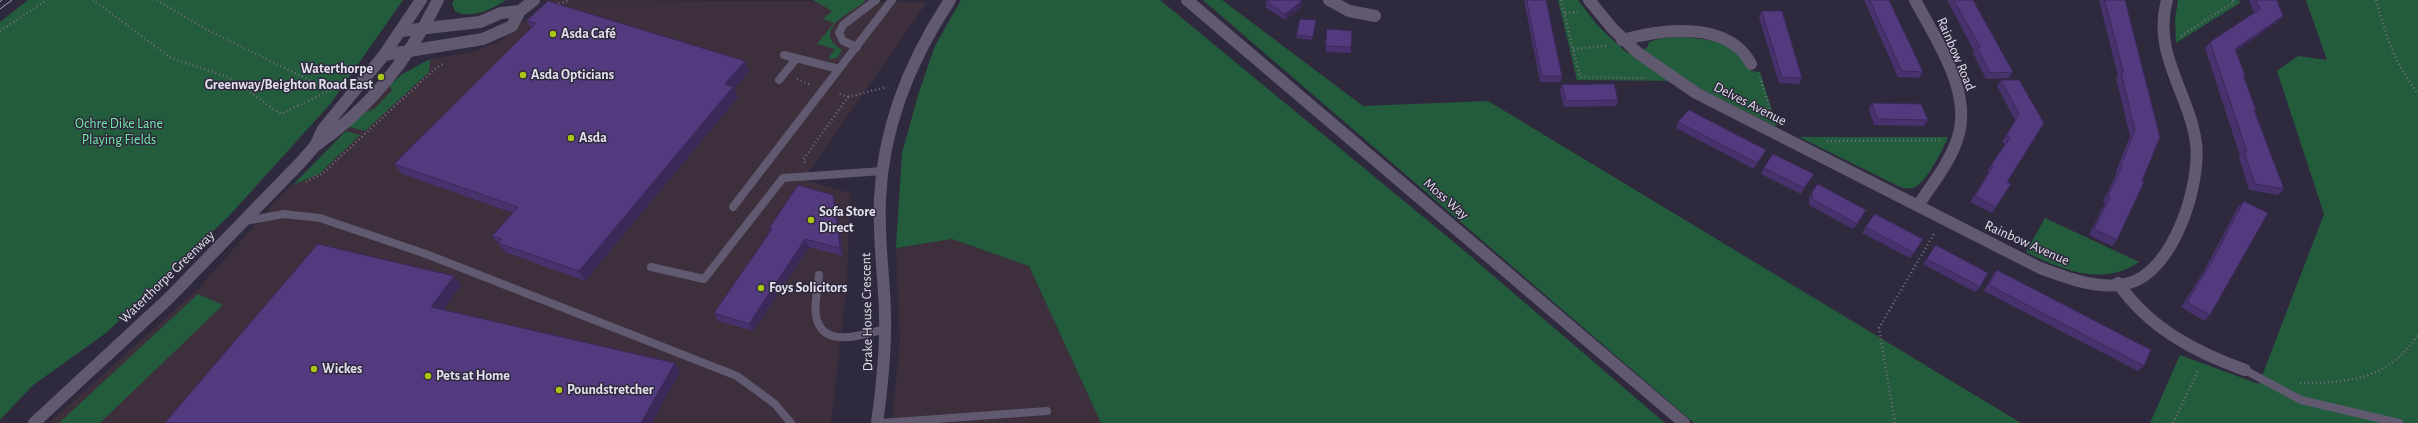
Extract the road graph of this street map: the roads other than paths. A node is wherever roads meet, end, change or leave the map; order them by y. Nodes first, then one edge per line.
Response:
1 (421, 0) edge
2 (438, 0) edge
3 (534, 0) edge
4 (876, 0) edge
5 (892, 0) edge
6 (950, 0) edge
7 (1187, 0) edge
8 (1329, 0) edge
9 (1589, 0) edge
10 (1915, 0) edge
11 (2167, 0) edge
12 (520, 11) junction
13 (1375, 16) dead end
14 (426, 27) junction
15 (401, 31) junction
16 (1624, 42) junction
17 (857, 47) junction
18 (409, 52) junction
19 (384, 55) junction
20 (784, 55) dead end
21 (796, 59) junction
22 (1751, 64) road end
23 (839, 69) junction
24 (779, 80) dead end
25 (315, 146) junction
26 (883, 172) junction
27 (1918, 206) junction
28 (733, 207) dead end
29 (245, 221) junction
30 (651, 267) dead end
31 (819, 275) dead end
32 (2118, 284) junction
33 (885, 329) junction
34 (2245, 370) joint
35 (1047, 411) dead end
36 (34, 423) edge
37 (790, 423) edge
38 (877, 423) edge
39 (881, 423) edge
40 (1684, 423) edge
41 (2399, 423) edge

1 - 15 street, Waterthorpe Greenway
2 - 14 street, Waterthorpe Greenway
3 - 12 street
4 - 17 lane
5 - 17 lane
6 - 26 street, Drake House Crescent
7 - 40 street, Moss Way
8 - 13 street
9 - 16 street, Delves Avenue
10 - 27 street, Rainbow Road
11 - 32 street, Rainbow Avenue
12 - 14 street
12 - 18 street
14 - 15 street
14 - 18 street, Waterthorpe Greenway
15 - 19 street, Waterthorpe Greenway
16 - 22 street
16 - 27 street, Delves Avenue
17 - 23 lane
18 - 19 street
18 - 25 street, Waterthorpe Greenway
19 - 25 street, Waterthorpe Greenway
20 - 21 lane
21 - 23 lane
21 - 24 lane
23 - 28 lane
25 - 29 street, Waterthorpe Greenway
26 - 30 lane
26 - 33 street, Drake House Crescent
27 - 32 street, Rainbow Avenue
29 - 36 street, Waterthorpe Greenway
29 - 37 lane
31 - 33 lane
32 - 34 street
33 - 38 street, Drake House Crescent
34 - 41 lane
35 - 39 lane

